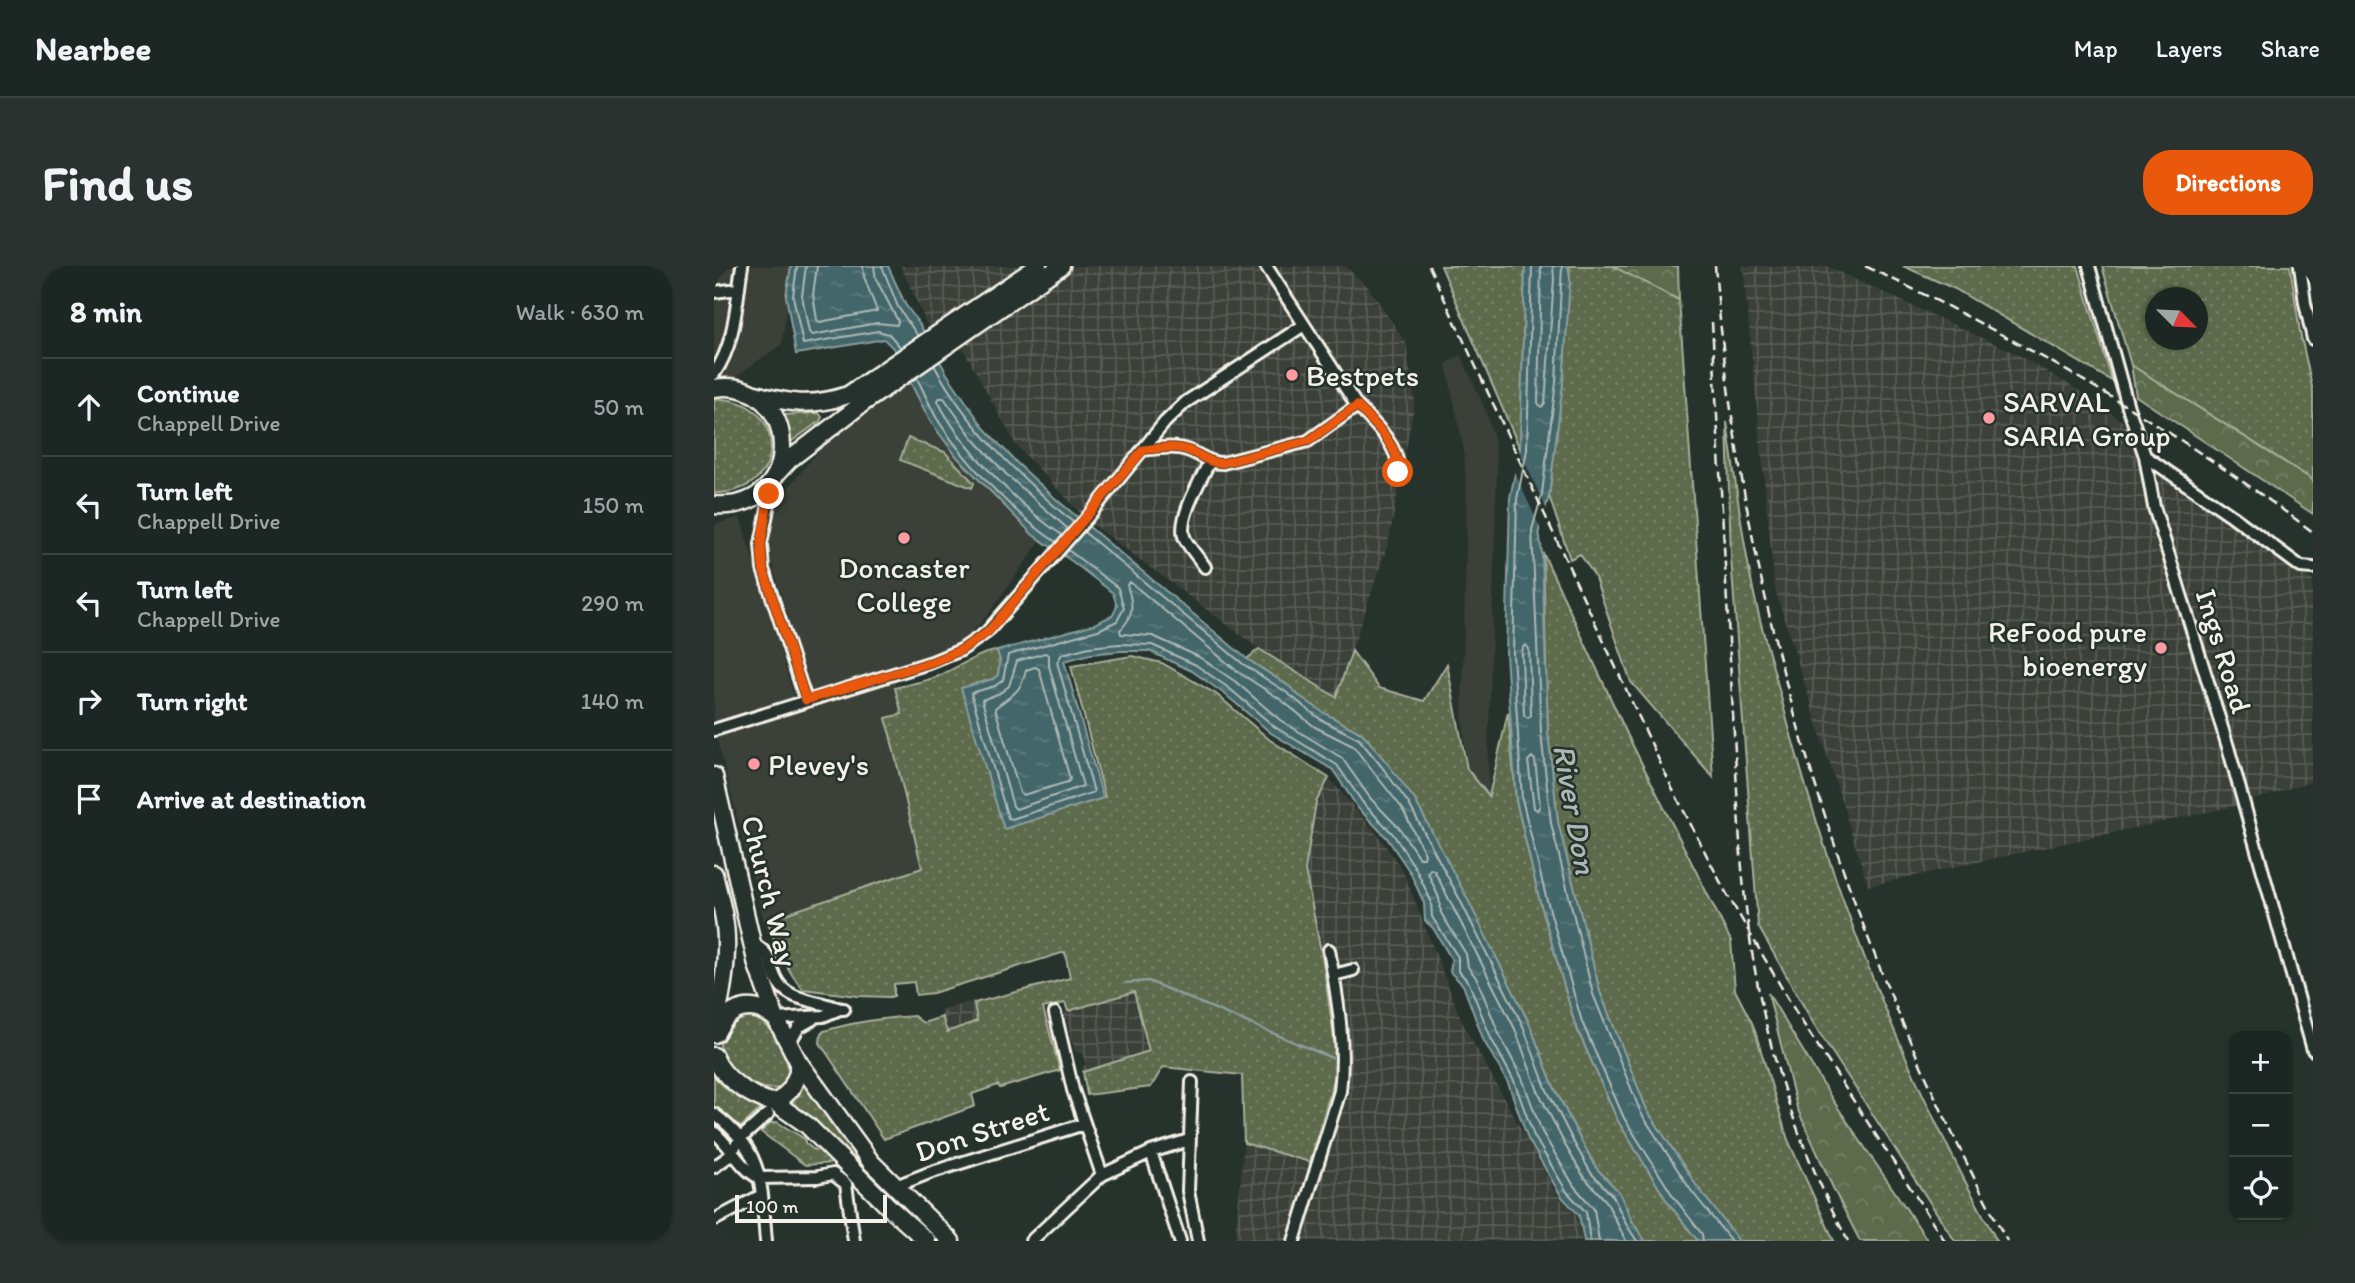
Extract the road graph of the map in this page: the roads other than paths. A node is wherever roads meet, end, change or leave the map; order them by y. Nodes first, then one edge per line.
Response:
1 (742, 266) edge
2 (1038, 266) edge
3 (1061, 266) edge
4 (1266, 266) edge
5 (2089, 266) edge
6 (2300, 266) edge
7 (738, 289) junction
8 (714, 292) edge
9 (1304, 325) junction
10 (2313, 339) edge
11 (714, 374) edge
12 (714, 388) edge
13 (751, 393) junction
14 (859, 396) junction
15 (1357, 406) junction
16 (1168, 419) junction
17 (1175, 448) junction
18 (1143, 450) junction
19 (2145, 456) junction
20 (1210, 461) junction
21 (1398, 472) dead end
22 (776, 475) junction
23 (714, 505) edge
24 (734, 505) junction
25 (714, 516) edge
26 (1205, 566) dead end
27 (2313, 568) edge
28 (806, 700) junction
29 (714, 730) edge
30 (714, 776) edge
31 (714, 874) edge
32 (751, 942) junction
33 (1329, 950) dead end
34 (1353, 970) dead end
35 (1334, 975) junction
36 (1055, 1013) dead end
37 (815, 1018) junction
38 (776, 1019) junction
39 (714, 1036) edge
40 (789, 1043) junction
41 (2313, 1050) edge
42 (715, 1061) edge
43 (798, 1061) junction
44 (1192, 1082) dead end
45 (771, 1108) junction
46 (714, 1114) edge
47 (1084, 1124) junction
48 (714, 1132) edge
49 (740, 1136) junction
50 (1189, 1140) junction
51 (732, 1149) junction
52 (750, 1150) junction
53 (1151, 1152) junction
54 (716, 1166) edge
55 (1102, 1175) junction
56 (758, 1178) junction
57 (849, 1185) junction
58 (896, 1186) junction
59 (762, 1195) junction
60 (891, 1209) junction
61 (714, 1220) edge
62 (766, 1241) edge
63 (854, 1241) edge
64 (928, 1241) edge
65 (951, 1241) edge
66 (1031, 1241) edge
67 (1180, 1241) edge
68 (1198, 1241) edge
69 (1294, 1241) edge

1 - 7 street
2 - 14 highway
3 - 14 highway
4 - 9 street
5 - 19 street, Ings Road
6 - 10 street
7 - 8 street
7 - 11 street
9 - 15 street
9 - 16 street
12 - 13 highway
13 - 14 highway
13 - 22 highway
14 - 22 highway
15 - 20 street
15 - 21 street
16 - 17 street
16 - 18 street
17 - 18 street
17 - 20 street
18 - 28 street
19 - 27 street
19 - 41 street, Ings Road
20 - 26 street
22 - 24 highway
22 - 28 street
23 - 24 highway
24 - 25 highway
28 - 29 street
30 - 32 highway, Church Way
31 - 39 highway, Church Way
32 - 37 street
32 - 38 highway, Church Way
33 - 35 street
34 - 35 street
35 - 69 street
36 - 47 street
37 - 38 street
37 - 40 street
38 - 39 highway
38 - 40 highway, Church Way
40 - 43 highway, Church Way
42 - 45 highway
43 - 45 highway
43 - 58 highway, Church Way
44 - 50 street
45 - 49 street
45 - 52 street
45 - 60 highway
46 - 49 street
47 - 55 street
47 - 58 street, Don Street
48 - 51 street
49 - 51 street
49 - 52 street
50 - 53 street
50 - 68 street
51 - 54 street
51 - 56 street
52 - 56 street
53 - 55 street
53 - 67 street
55 - 66 street
56 - 57 street
56 - 59 street
57 - 60 highway
57 - 63 street
58 - 65 highway, Church Way
59 - 61 street
59 - 62 street
60 - 64 highway

